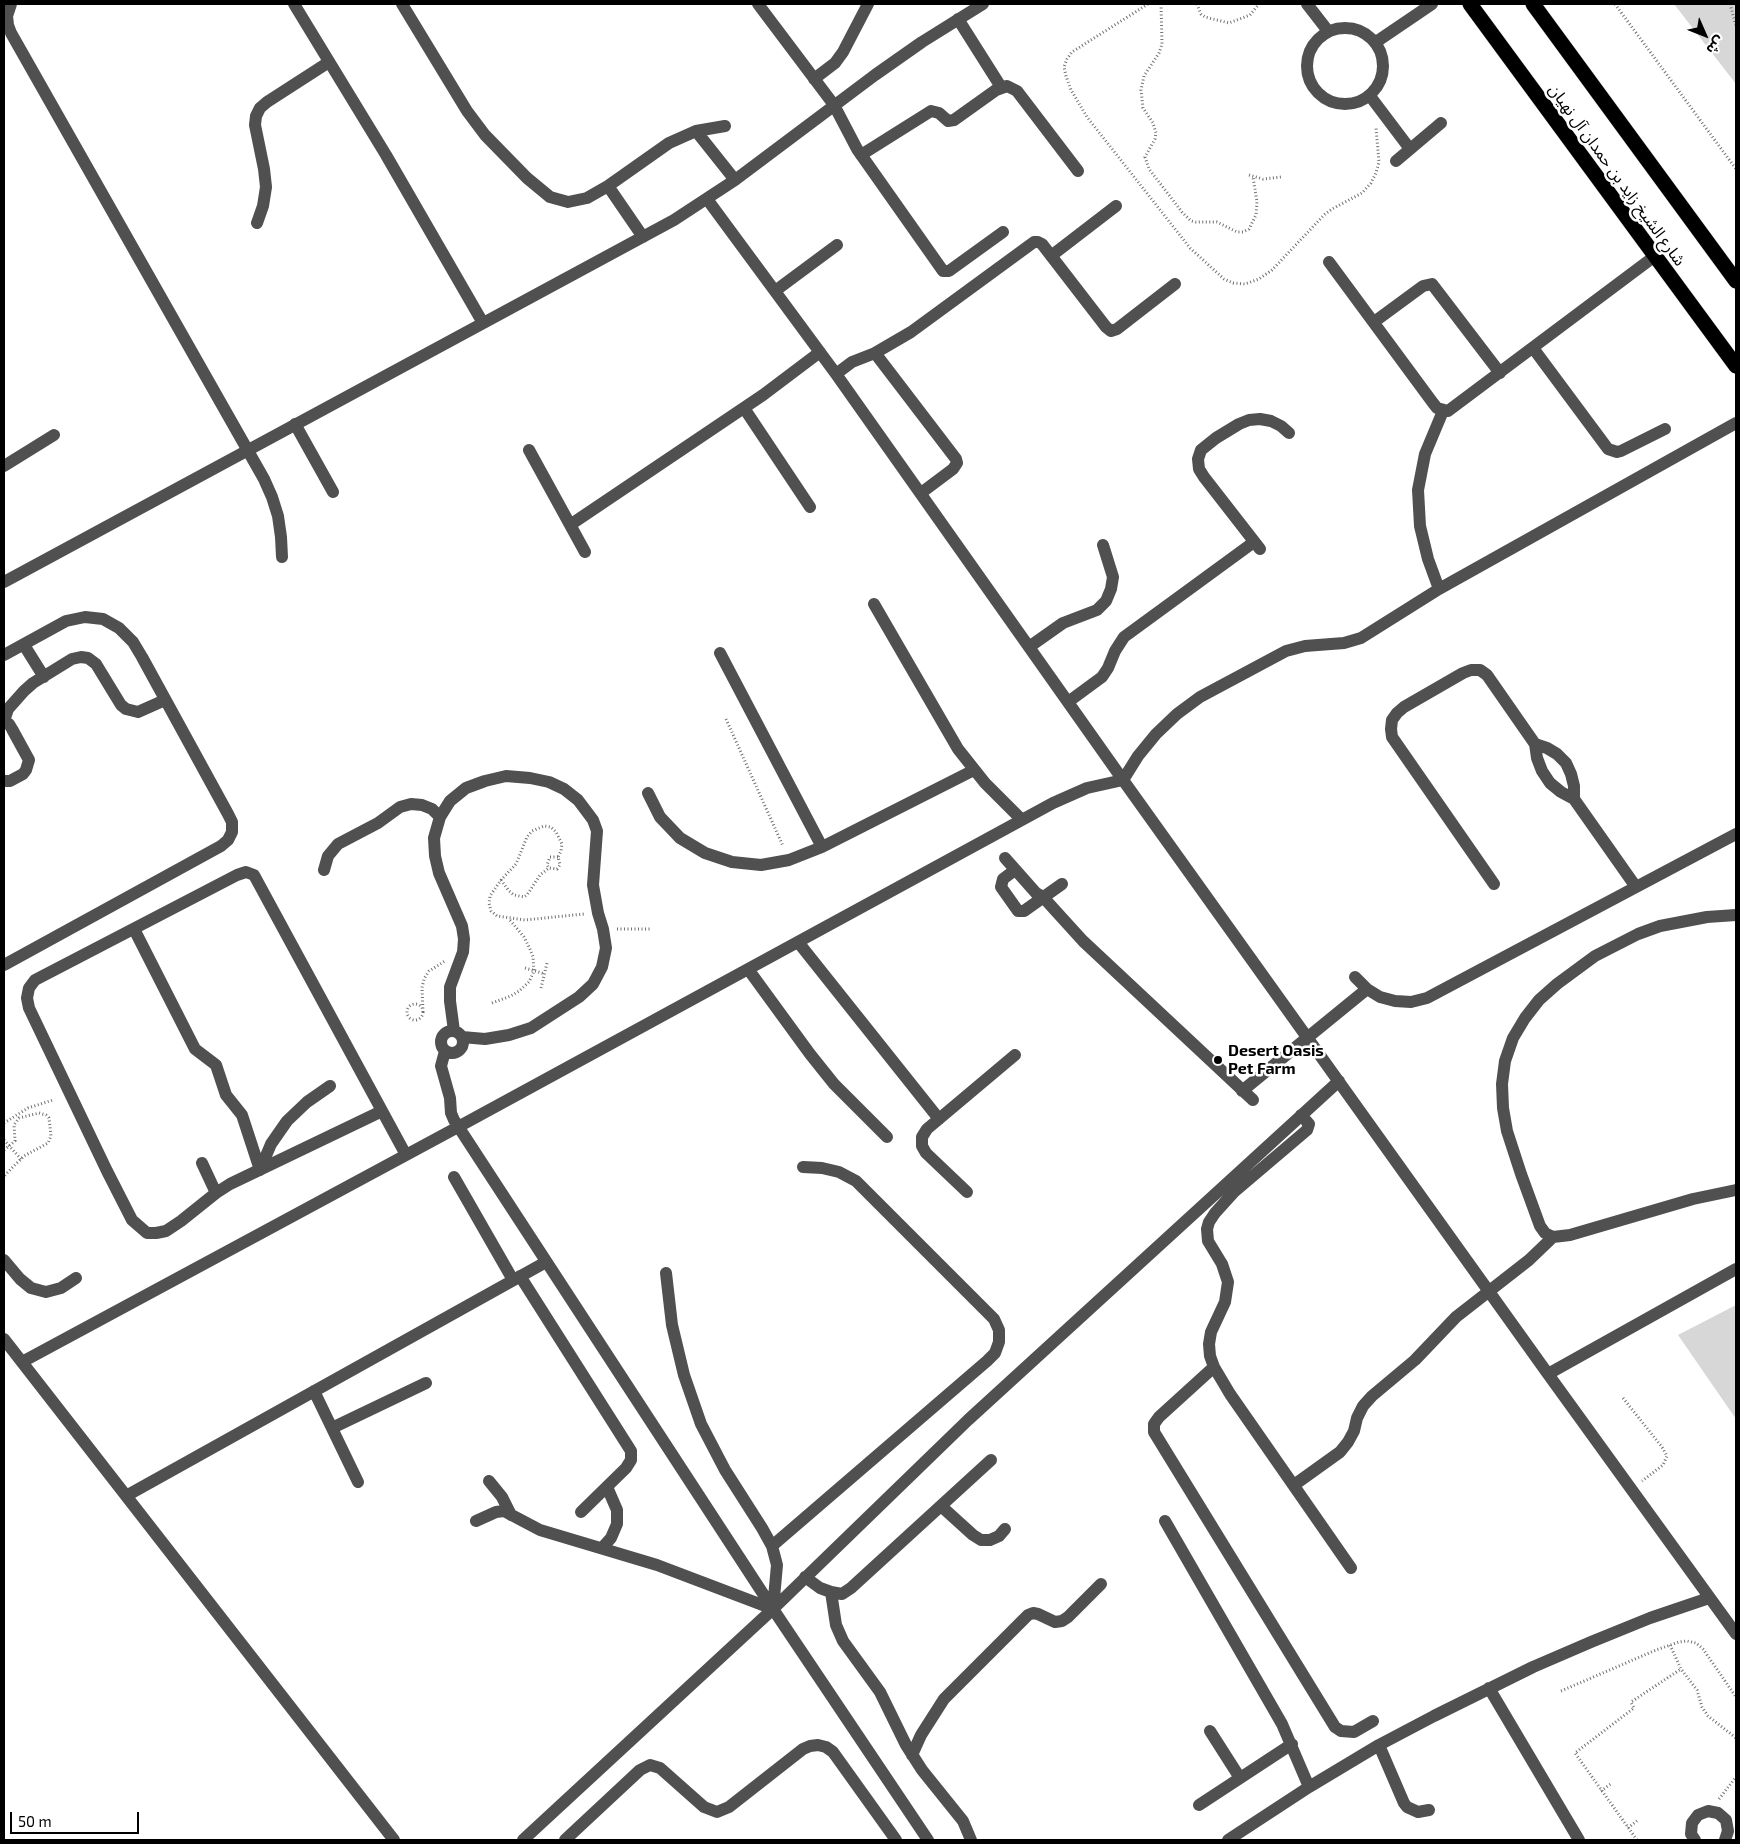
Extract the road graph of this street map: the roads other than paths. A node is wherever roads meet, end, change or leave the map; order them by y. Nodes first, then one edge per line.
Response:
1 (11, 4) edge
2 (294, 4) edge
3 (402, 4) edge
4 (758, 4) edge
5 (868, 4) edge
6 (983, 4) edge
7 (1307, 4) edge
8 (1432, 4) edge
9 (1470, 4) edge
10 (1533, 4) edge
11 (958, 19) junction
12 (1328, 32) junction
13 (1376, 42) junction
14 (329, 62) junction
15 (814, 80) junction
16 (1001, 87) junction
17 (1370, 96) junction
18 (834, 105) junction
19 (1441, 123) dead end
20 (725, 126) dead end
21 (696, 132) junction
22 (1410, 149) junction
23 (861, 155) junction
24 (1396, 161) dead end
25 (1078, 171) dead end
26 (735, 180) junction
27 (608, 186) junction
28 (707, 199) junction
29 (1116, 206) dead end
30 (257, 223) dead end
31 (1003, 232) dead end
32 (643, 237) junction
33 (837, 245) dead end
34 (1051, 256) junction
35 (1655, 256) junction
36 (1329, 262) dead end
37 (1736, 281) edge
38 (1175, 284) dead end
39 (775, 291) junction
40 (1374, 322) junction
41 (483, 323) junction
42 (1533, 348) junction
43 (820, 352) junction
44 (875, 352) junction
45 (1736, 366) edge
46 (1500, 373) junction
47 (836, 374) junction
48 (744, 408) junction
49 (1443, 410) junction
50 (1736, 423) edge
51 (296, 424) junction
52 (1665, 429) dead end
53 (1289, 433) dead end
54 (54, 434) dead end
55 (248, 450) junction
56 (529, 450) dead end
57 (4, 466) edge
58 (333, 492) dead end
59 (921, 493) junction
60 (810, 508) dead end
61 (570, 525) junction
62 (1102, 544) dead end
63 (585, 552) dead end
64 (282, 557) dead end
65 (4, 582) edge
66 (1439, 589) junction
67 (874, 604) dead end
68 (24, 644) junction
69 (1029, 647) junction
70 (720, 653) dead end
71 (4, 656) edge
72 (44, 677) junction
73 (165, 700) junction
74 (1068, 702) junction
75 (4, 722) edge
76 (1535, 744) junction
77 (974, 770) junction
78 (1123, 780) junction
79 (4, 782) edge
80 (648, 793) dead end
81 (1574, 799) junction
82 (440, 816) junction
83 (1022, 820) junction
84 (1736, 834) edge
85 (822, 847) junction
86 (1005, 858) dead end
87 (324, 870) dead end
88 (1015, 870) junction
89 (1062, 884) dead end
90 (1494, 884) dead end
91 (1636, 887) junction
92 (1043, 897) junction
93 (1736, 916) edge
94 (134, 929) junction
95 (798, 942) junction
96 (4, 965) edge
97 (748, 969) junction
98 (1355, 977) dead end
99 (1367, 989) junction
100 (458, 1034) junction
101 (1308, 1036) junction
102 (445, 1051) junction
103 (1015, 1055) dead end
104 (1339, 1081) junction
105 (330, 1086) dead end
106 (1242, 1091) junction
107 (1253, 1100) dead end
108 (382, 1111) junction
109 (1302, 1115) junction
110 (939, 1119) junction
111 (458, 1126) junction
112 (887, 1137) dead end
113 (406, 1155) junction
114 (202, 1163) dead end
115 (803, 1167) dead end
116 (260, 1170) junction
117 (454, 1176) dead end
118 (1736, 1190) edge
119 (967, 1192) dead end
120 (216, 1193) junction
121 (1553, 1236) junction
122 (546, 1262) junction
123 (6, 1266) edge
124 (1736, 1270) edge
125 (666, 1273) dead end
126 (76, 1278) dead end
127 (516, 1278) junction
128 (1490, 1292) junction
129 (4, 1339) edge
130 (22, 1362) junction
131 (1214, 1367) junction
132 (1548, 1374) junction
133 (426, 1383) dead end
134 (314, 1391) junction
135 (332, 1428) junction
136 (991, 1460) dead end
137 (489, 1481) dead end
138 (358, 1482) dead end
139 (1294, 1485) junction
140 (607, 1487) junction
141 (126, 1496) junction
142 (941, 1506) junction
143 (581, 1512) dead end
144 (511, 1515) junction
145 (476, 1521) dead end
146 (1165, 1521) dead end
147 (1005, 1529) dead end
148 (772, 1546) junction
149 (602, 1548) junction
150 (1351, 1568) dead end
151 (805, 1577) junction
152 (1101, 1584) dead end
153 (830, 1592) junction
154 (1709, 1598) junction
155 (773, 1609) junction
156 (1736, 1634) edge
157 (1489, 1688) junction
158 (1373, 1721) dead end
159 (1210, 1731) dead end
160 (1292, 1744) junction
161 (1379, 1745) junction
162 (912, 1754) junction
163 (1240, 1778) junction
164 (1309, 1787) junction
165 (1199, 1805) dead end
166 (1429, 1810) dead end
167 (1730, 1835) edge
168 (394, 1840) edge
169 (523, 1840) edge
170 (565, 1840) edge
171 (896, 1840) edge
172 (928, 1840) edge
173 (971, 1840) edge
174 (1228, 1840) edge
175 (1579, 1840) edge
176 (1695, 1840) edge

1 - 55 street
2 - 14 street
3 - 27 street
4 - 15 street
5 - 15 street
6 - 11 street
7 - 12 street
8 - 13 street
9 - 35 highway, شارع الشيخ زايد بن حمدان آل نهيان
10 - 37 highway, شارع الشيخ زايد بن حمدان آل نهيان
11 - 16 street
11 - 18 street
12 - 13 street
12 - 17 street
13 - 17 street
14 - 30 street
14 - 41 street
15 - 18 street
16 - 23 street
16 - 25 street
17 - 22 street
18 - 23 street
18 - 26 street
19 - 22 street
20 - 21 street
21 - 26 street
21 - 27 street
22 - 24 street
23 - 31 street
26 - 28 street
27 - 32 street
28 - 32 street
28 - 39 street
29 - 34 street
32 - 41 street
33 - 39 street
34 - 38 street
34 - 44 street
35 - 42 street
35 - 45 highway, شارع الشيخ زايد بن حمدان آل نهيان
36 - 40 street
39 - 43 street
40 - 46 street
40 - 49 street
41 - 51 street
42 - 46 street
42 - 52 street
43 - 47 street
43 - 48 street
44 - 47 street
44 - 59 street
46 - 49 street
47 - 59 street
48 - 60 street
48 - 61 street
49 - 66 street
50 - 66 street
51 - 55 street
51 - 58 street
53 - 74 street
54 - 57 street
55 - 64 street
55 - 65 street
56 - 61 street
59 - 69 street
61 - 63 street
62 - 69 street
66 - 78 street
67 - 77 street
68 - 71 street
68 - 72 street
68 - 73 street
69 - 74 street
70 - 85 street
72 - 73 street
72 - 75 street
73 - 96 street
74 - 78 street
75 - 79 street
76 - 81 street
76 - 81 street
76 - 90 street
77 - 83 street
77 - 85 street
78 - 83 street
78 - 101 street
80 - 85 street
81 - 91 street
82 - 87 street
82 - 100 street
82 - 100 street
83 - 95 street
84 - 91 street
86 - 88 street
88 - 92 street
88 - 92 street
89 - 92 street
91 - 99 street
92 - 106 street
93 - 121 street
94 - 108 street
94 - 116 street
94 - 120 street
95 - 97 street
95 - 110 street
97 - 111 street
97 - 112 street
98 - 99 street
99 - 101 street
100 - 102 street
100 - 102 street
101 - 104 street
101 - 106 street
102 - 111 street
103 - 110 street
104 - 109 street
104 - 128 street
105 - 116 street
106 - 107 street
108 - 113 street
108 - 116 street
109 - 131 street
109 - 151 street
110 - 119 street
111 - 113 street
111 - 122 street
113 - 130 street
114 - 120 street
115 - 148 street
116 - 120 street
117 - 127 street
118 - 121 street
121 - 128 street
122 - 127 street
122 - 155 street
123 - 126 street
124 - 132 street
125 - 148 street
127 - 134 street
127 - 140 street
128 - 132 street
128 - 139 street
129 - 130 street
130 - 141 street
131 - 139 street
131 - 158 street
132 - 154 street
133 - 135 street
134 - 135 street
134 - 141 street
135 - 138 street
136 - 142 street
137 - 144 street
139 - 150 street
140 - 143 street
140 - 149 street
141 - 168 street
142 - 147 street
142 - 153 street
144 - 145 street
144 - 149 street
146 - 160 street
148 - 155 street
149 - 155 street
151 - 153 street
151 - 155 street
152 - 162 street
153 - 162 street
154 - 156 street
154 - 157 street
155 - 169 street
155 - 172 street
157 - 161 street
157 - 175 street
159 - 163 street
160 - 163 street
160 - 164 street
161 - 164 street
161 - 166 street
162 - 173 street
163 - 165 street
164 - 174 street
167 - 176 street
170 - 171 street

